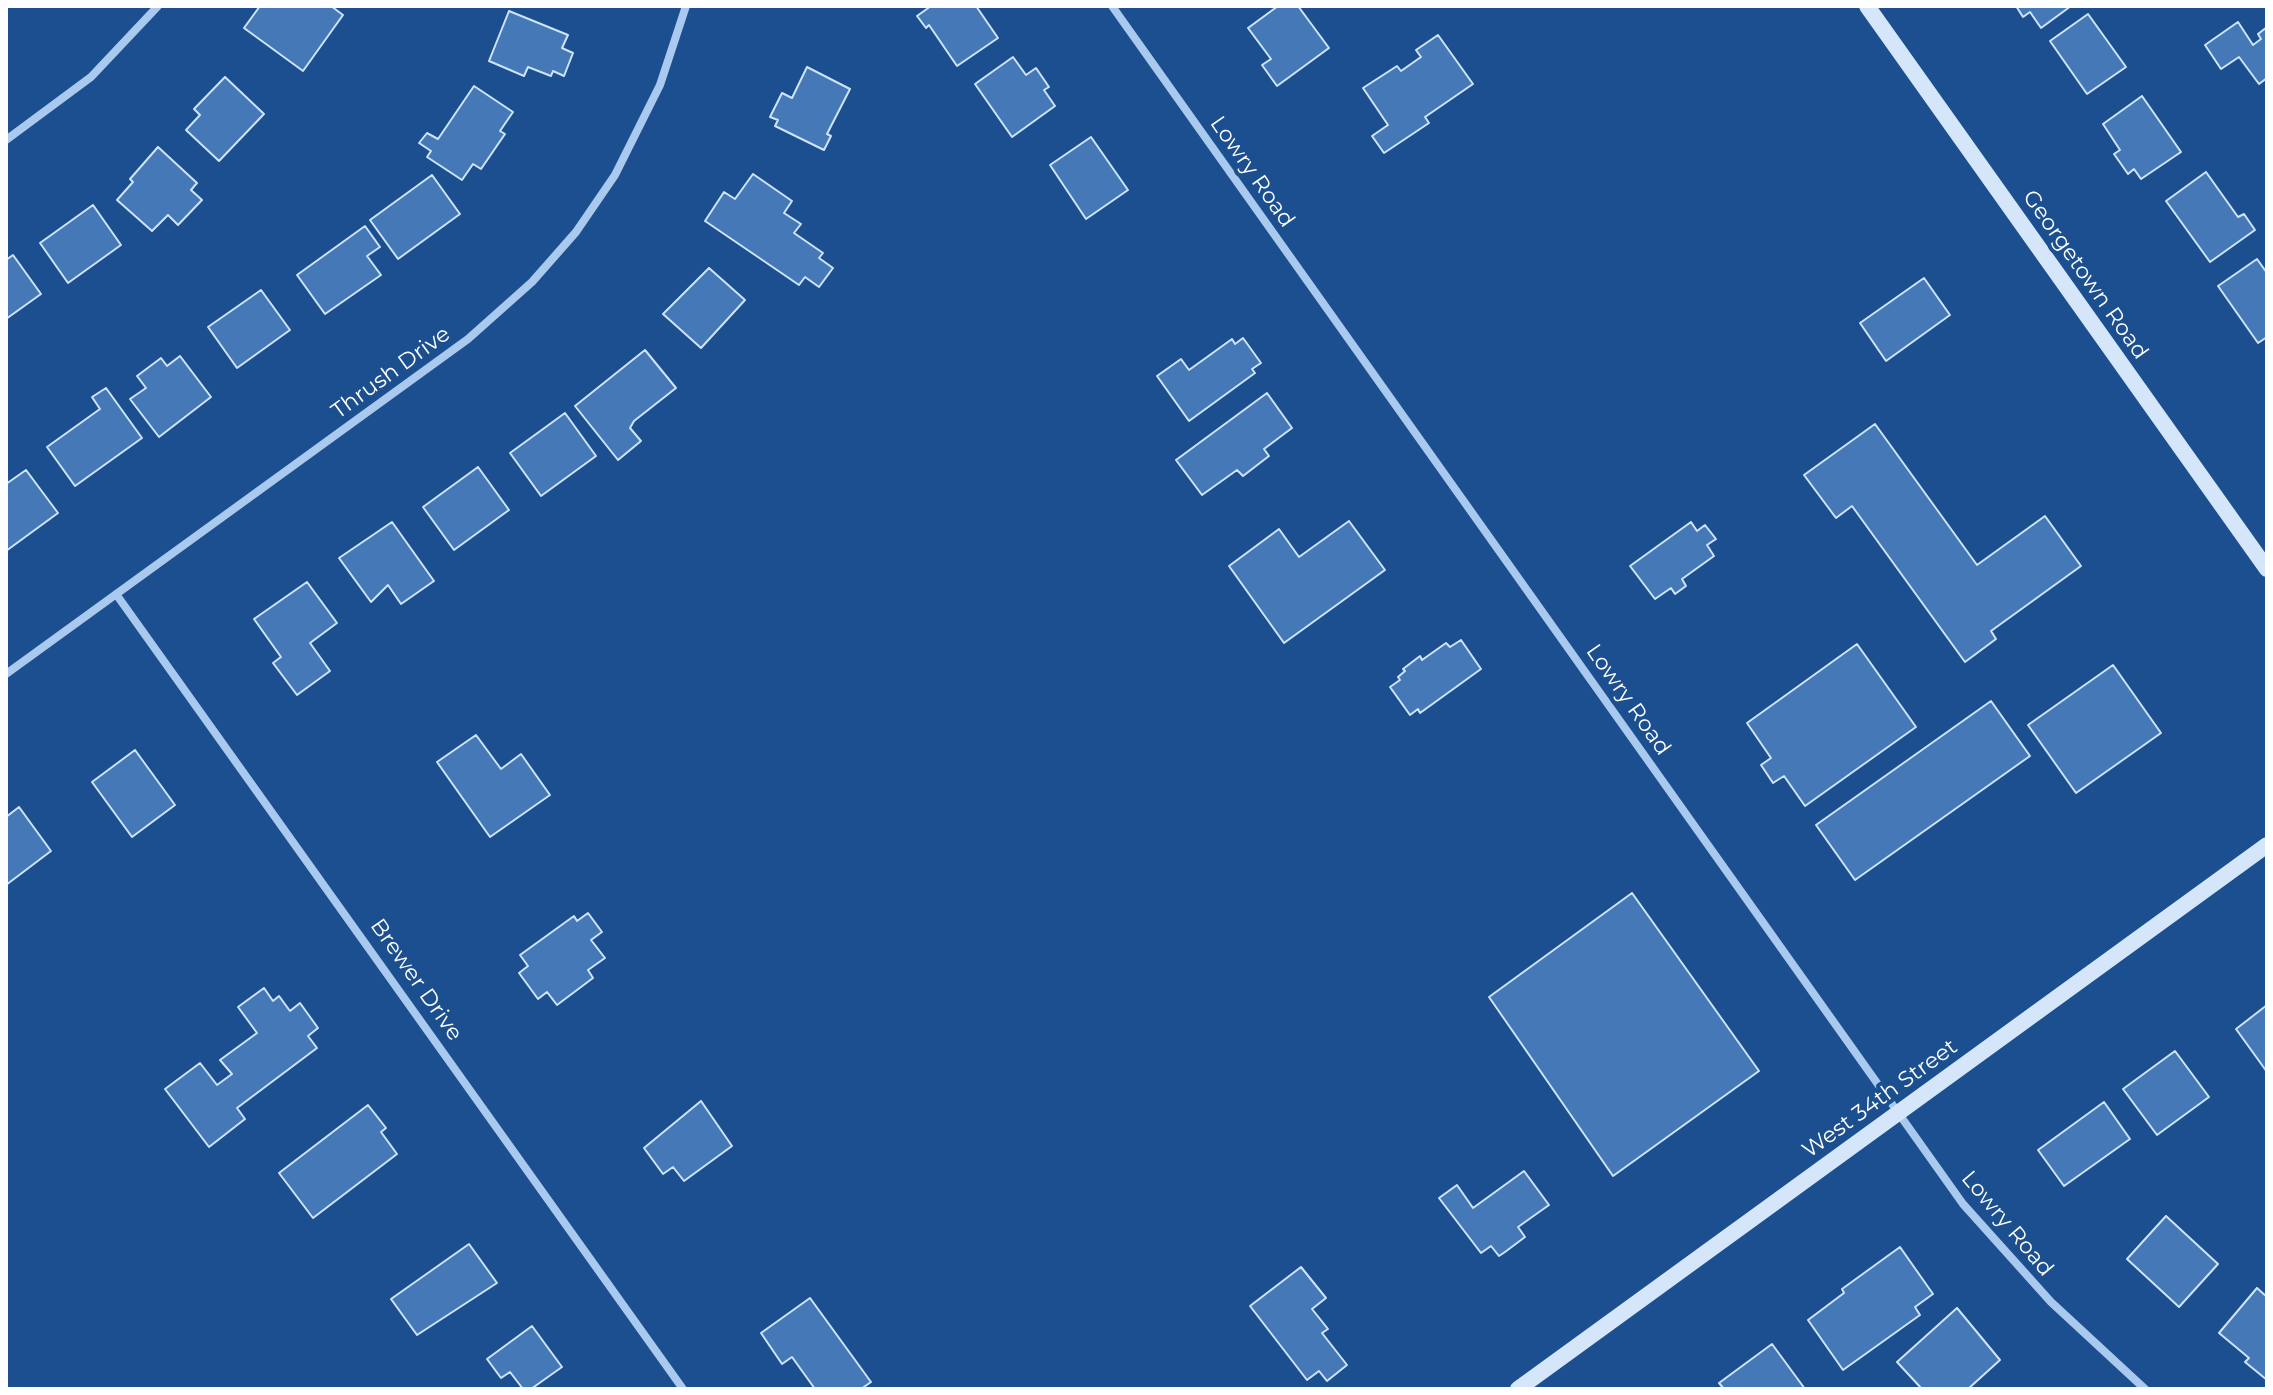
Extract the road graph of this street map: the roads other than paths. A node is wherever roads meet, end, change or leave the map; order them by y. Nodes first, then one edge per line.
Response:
1 (158, 6) edge
2 (686, 6) edge
3 (1112, 6) edge
4 (1867, 6) edge
5 (6, 140) edge
6 (2267, 569) edge
7 (116, 594) junction
8 (6, 674) edge
9 (2267, 845) edge
10 (1900, 1112) junction
11 (683, 1389) edge
12 (1518, 1389) edge
13 (2145, 1389) edge

1 - 5 street
2 - 7 street, Thrush Drive
3 - 10 street, Lowry Road
4 - 6 street, Georgetown Road
7 - 8 street, Thrush Drive
7 - 11 street, Brewer Drive
9 - 10 street, West 34th Street
10 - 12 street, West 34th Street
10 - 13 street, Lowry Road

